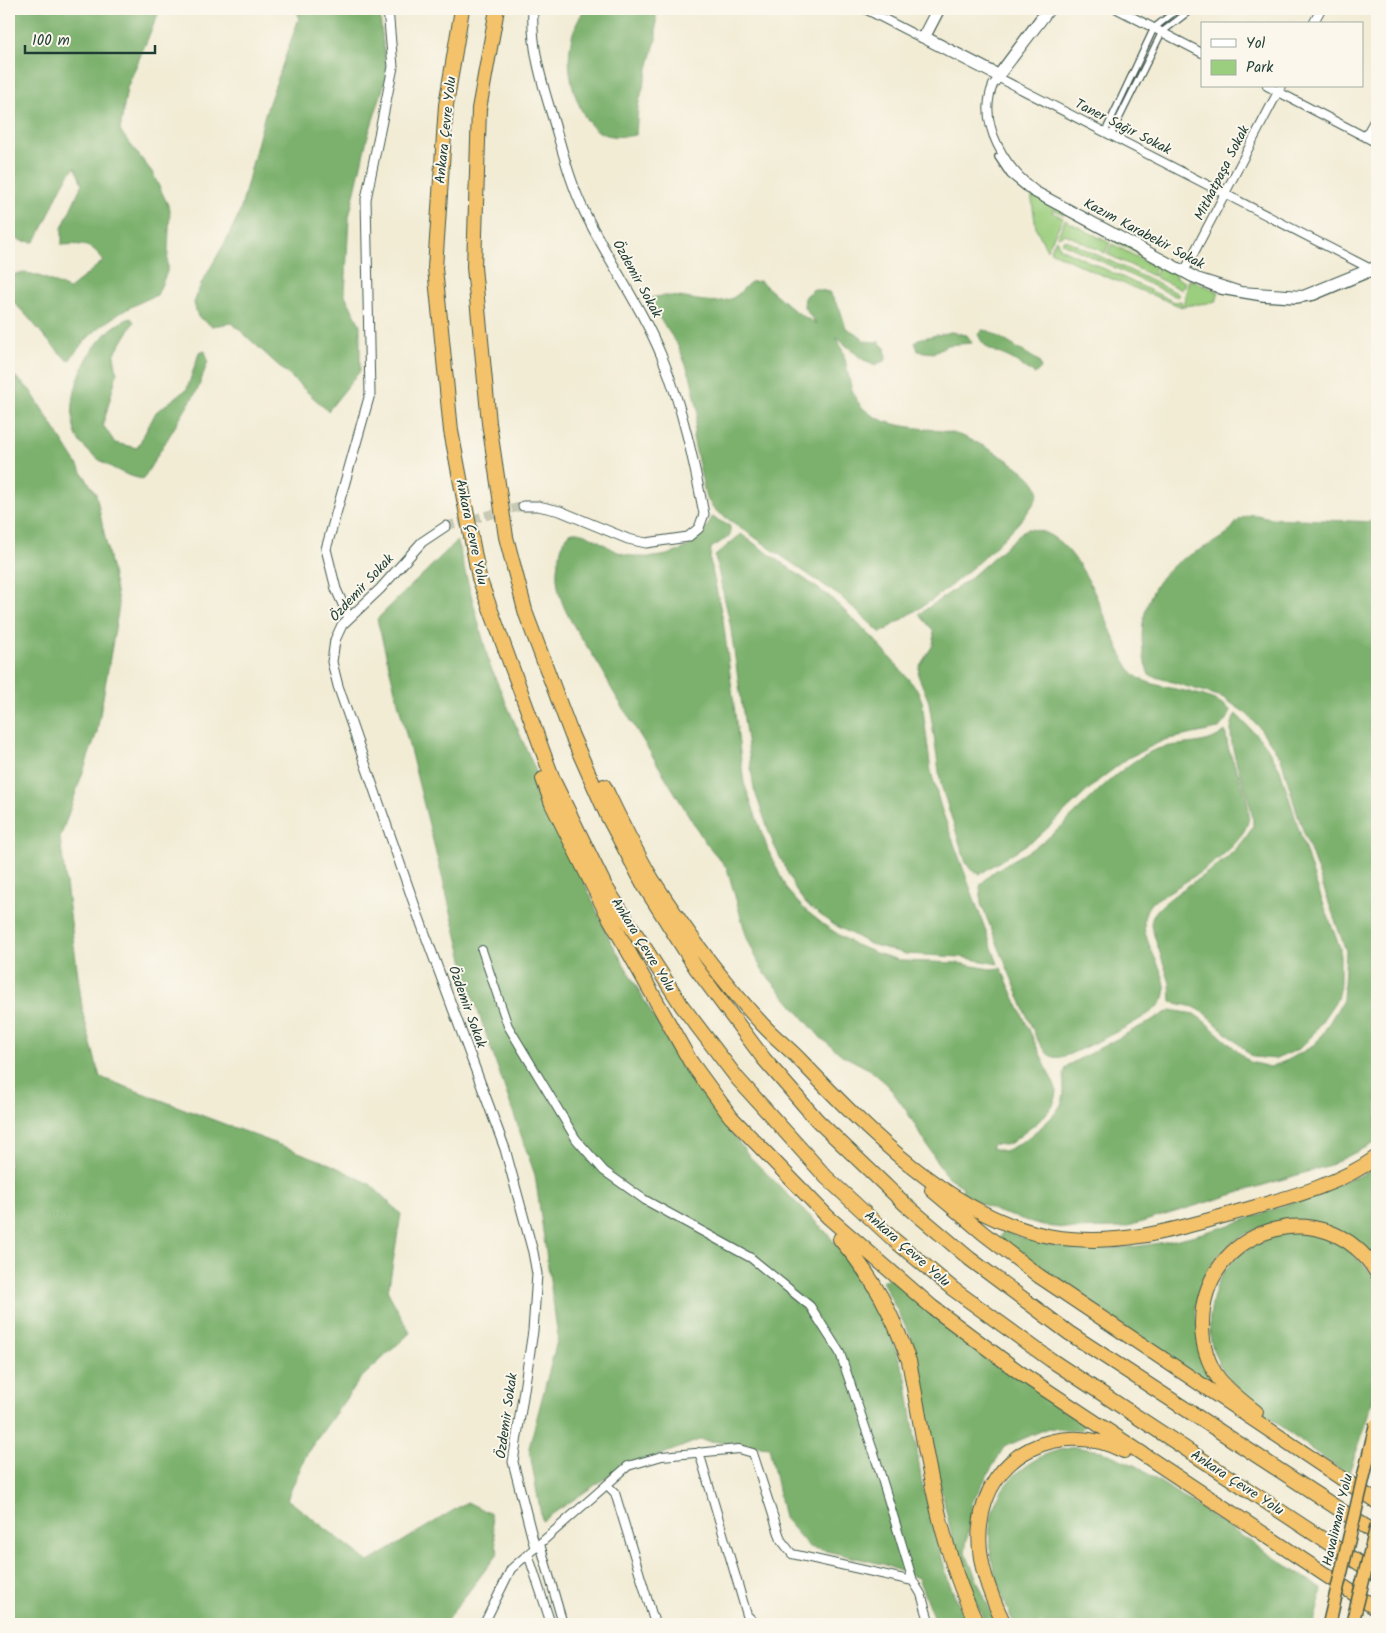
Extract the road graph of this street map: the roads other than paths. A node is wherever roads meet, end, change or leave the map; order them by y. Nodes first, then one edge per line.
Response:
1 (388, 9) edge
2 (462, 9) edge
3 (497, 9) edge
4 (533, 9) edge
5 (936, 9) edge
6 (942, 9) edge
7 (1045, 9) edge
8 (1051, 9) edge
9 (1117, 9) edge
10 (1178, 9) edge
11 (1192, 9) edge
12 (1321, 9) edge
13 (869, 10) edge
14 (1314, 22) edge
15 (1154, 28) junction
16 (1162, 32) junction
17 (921, 38) junction
18 (1201, 52) edge
19 (999, 77) junction
20 (1279, 89) edge
21 (1377, 116) edge
22 (1108, 134) junction
23 (1366, 137) junction
24 (1377, 143) edge
25 (1003, 154) junction
26 (1225, 194) junction
27 (1377, 265) edge
28 (1369, 268) junction
29 (1185, 270) junction
30 (523, 506) tunnel mouth
31 (446, 526) tunnel mouth
32 (479, 578) junction
33 (349, 618) junction
34 (537, 645) junction
35 (482, 950) dead end
36 (731, 1117) junction
37 (859, 1120) junction
38 (1377, 1157) edge
39 (1377, 1273) edge
40 (1376, 1424) edge
41 (699, 1452) junction
42 (1346, 1481) junction
43 (607, 1485) junction
44 (1209, 1498) junction
45 (1377, 1502) edge
46 (1377, 1525) edge
47 (1377, 1534) edge
48 (534, 1548) junction
49 (1304, 1560) junction
50 (1377, 1575) edge
51 (913, 1580) junction
52 (1377, 1609) edge
53 (1377, 1614) edge
54 (484, 1624) edge
55 (551, 1624) edge
56 (564, 1624) edge
57 (655, 1624) edge
58 (756, 1624) edge
59 (930, 1624) edge
60 (977, 1624) edge
61 (1004, 1624) edge
62 (1329, 1624) edge
63 (1352, 1624) edge

1 - 33 street
2 - 32 highway, Ankara Çevre Yolu
3 - 34 highway
4 - 30 street, Özdemir Sokak
5 - 17 street
6 - 7 street
8 - 19 street, Kazım Karabekir Sokak
9 - 15 street
10 - 15 street
11 - 16 street
12 - 14 street
13 - 17 street, Taner Sağır Sokak
15 - 16 street
15 - 22 street
16 - 18 street
16 - 22 street
17 - 19 street, Taner Sağır Sokak
19 - 22 street, Taner Sağır Sokak
19 - 25 street, Kazım Karabekir Sokak
20 - 23 street
20 - 26 street, Mithatpaşa Sokak
21 - 23 street
22 - 26 street, Taner Sağır Sokak
23 - 24 street
25 - 27 street
25 - 29 street, Kazım Karabekir Sokak
26 - 28 street, Taner Sağır Sokak
26 - 29 street, Mithatpaşa Sokak
27 - 28 street, Kazım Karabekir Sokak
28 - 29 street, Kazım Karabekir Sokak
31 - 33 street, Özdemir Sokak
32 - 36 highway
32 - 50 highway, Ankara Çevre Yolu
33 - 48 street, Özdemir Sokak
34 - 37 highway
34 - 47 highway
35 - 51 street
36 - 44 highway
36 - 60 highway
37 - 38 highway
37 - 42 highway
39 - 42 highway
40 - 62 highway, Havalimanı Yolu, bridge
41 - 43 street
41 - 51 street
41 - 58 street
42 - 45 highway
43 - 48 street
43 - 57 street
44 - 49 highway
44 - 61 highway
46 - 63 highway, bridge
48 - 54 street
48 - 55 street
48 - 56 street
49 - 52 highway
49 - 53 highway
51 - 59 street

